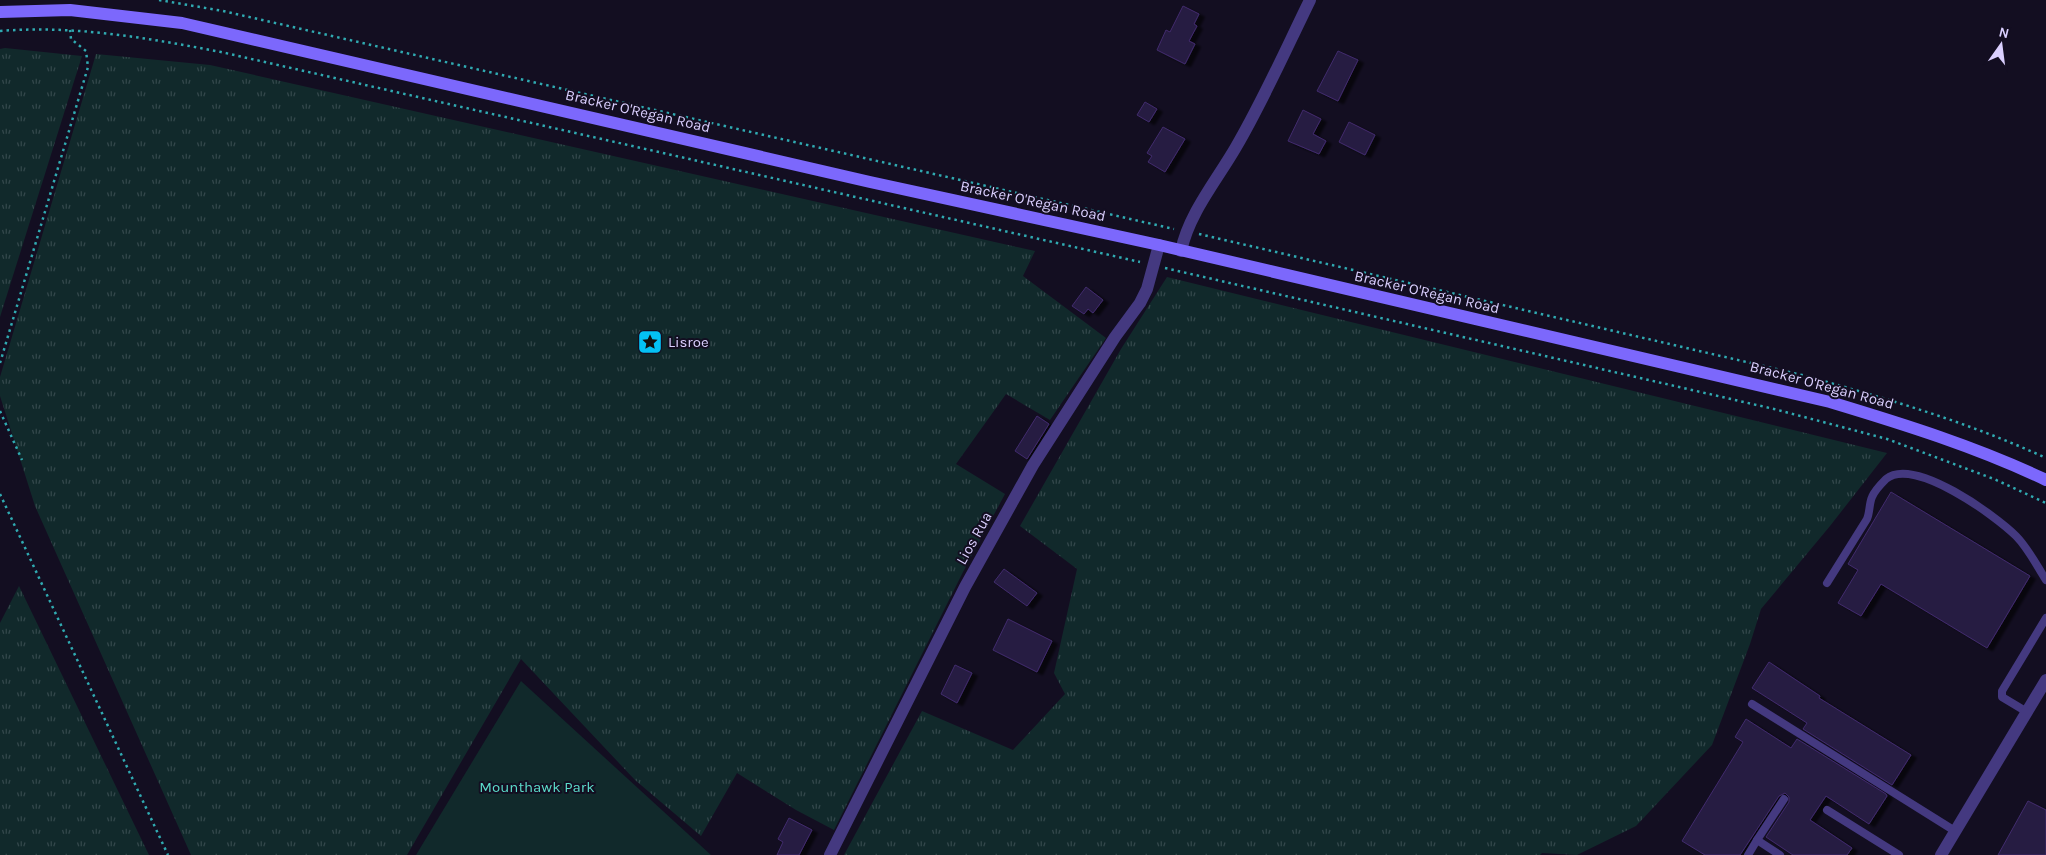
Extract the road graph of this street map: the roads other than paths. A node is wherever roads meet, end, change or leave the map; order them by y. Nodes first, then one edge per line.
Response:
1 (1310, 0) edge
2 (0, 12) edge
3 (1159, 245) junction
4 (1181, 250) junction
5 (2046, 480) edge
6 (2046, 580) edge
7 (1827, 583) dead end
8 (2046, 618) edge
9 (2046, 680) edge
10 (1752, 704) dead end
11 (2027, 712) junction
12 (1784, 799) dead end
13 (1827, 810) dead end
14 (1955, 832) junction
15 (1757, 840) junction
16 (830, 855) edge
17 (1748, 855) edge
18 (1780, 855) edge
19 (1899, 855) edge
20 (1941, 855) edge

1 - 4 street
2 - 3 main road, Bracker O'Regan Road
3 - 4 main road, Bracker O'Regan Road
3 - 16 street, Lios Rua
4 - 5 main road, Bracker O'Regan Road
6 - 7 lane
8 - 11 lane
9 - 11 street
10 - 14 lane
11 - 14 street
12 - 15 lane
13 - 19 lane
14 - 20 street
15 - 17 lane
15 - 18 lane

